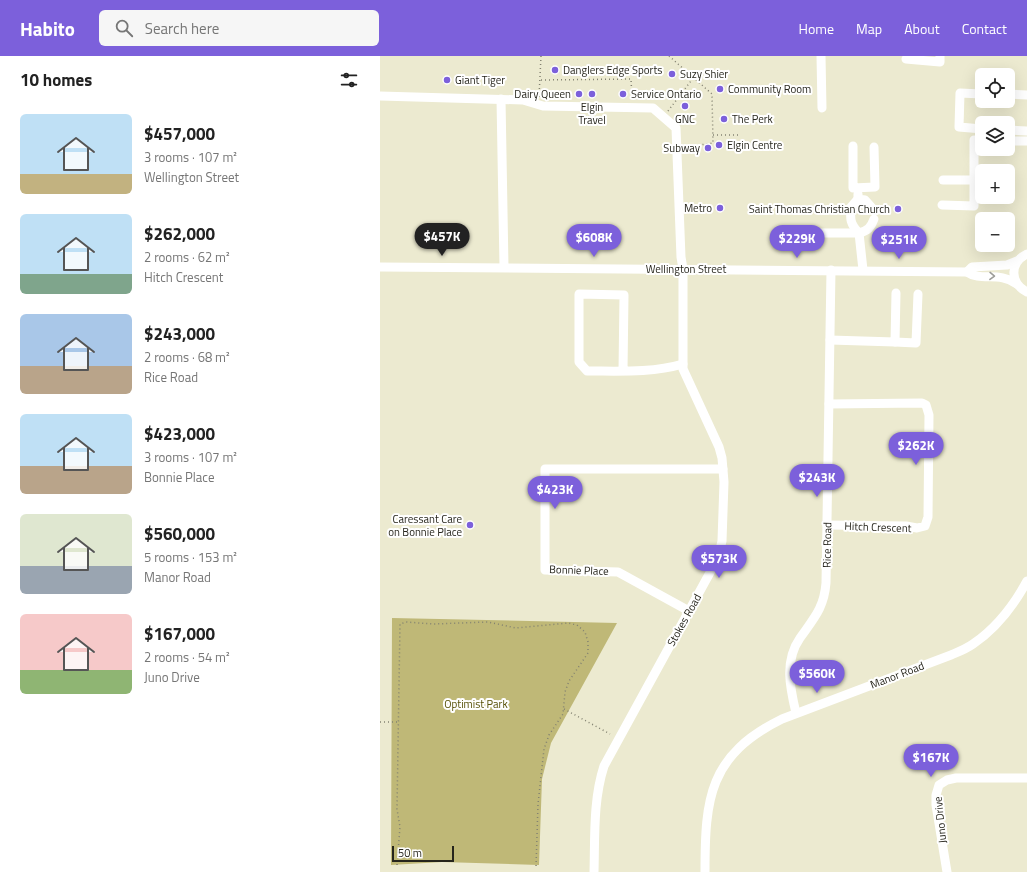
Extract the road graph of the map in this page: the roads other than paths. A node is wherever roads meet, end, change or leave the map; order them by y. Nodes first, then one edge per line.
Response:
1 (821, 56) edge
2 (940, 56) edge
3 (906, 59) dead end
4 (975, 94) edge
5 (1015, 94) edge
6 (1027, 94) edge
7 (380, 96) edge
8 (501, 99) junction
9 (822, 108) dead end
10 (975, 128) edge
11 (1015, 130) edge
12 (1027, 131) edge
13 (975, 140) edge
14 (1015, 141) edge
15 (1027, 141) edge
16 (853, 146) dead end
17 (874, 147) dead end
18 (942, 180) dead end
19 (974, 180) junction
20 (858, 188) junction
21 (858, 199) junction
22 (942, 205) dead end
23 (818, 233) dead end
24 (859, 233) junction
25 (1023, 255) edge
26 (380, 267) edge
27 (504, 268) junction
28 (683, 269) junction
29 (831, 270) junction
30 (863, 270) junction
31 (968, 272) junction
32 (1022, 288) edge
33 (896, 293) dead end
34 (918, 294) dead end
35 (1027, 299) edge
36 (830, 340) junction
37 (895, 342) junction
38 (683, 364) junction
39 (623, 371) junction
40 (829, 404) junction
41 (723, 469) junction
42 (827, 526) junction
43 (1027, 581) edge
44 (689, 611) junction
45 (796, 713) junction
46 (1027, 778) edge
47 (594, 872) edge
48 (705, 872) edge
49 (947, 872) edge

1 - 9 street
2 - 3 street
4 - 10 street
5 - 6 street
7 - 8 street, Stokes Road
8 - 27 street
8 - 28 street, Stokes Road
11 - 12 street
13 - 19 street
14 - 15 street
16 - 20 street
17 - 20 street
18 - 19 street
19 - 22 street
20 - 21 street
21 - 24 street
21 - 24 street
23 - 24 street
24 - 30 street
25 - 31 street, Wellington Street
25 - 32 street
26 - 27 street, Wellington Street
27 - 28 street, Wellington Street
28 - 29 street, Wellington Street
28 - 38 street, Stokes Road
29 - 30 street, Wellington Street
29 - 36 street, Rice Road
30 - 31 street, Wellington Street
31 -> 32 street, Wellington Street
32 - 35 street
33 - 37 street
34 - 37 street
36 - 37 street
36 - 40 street, Rice Road
38 - 39 street
38 - 41 street, Stokes Road
39 - 39 street
40 - 42 street, Rice Road
40 - 42 street, Hitch Crescent
41 - 44 street, Stokes Road
41 - 44 street, Bonnie Place
42 - 45 street, Rice Road
43 - 45 street, Manor Road
44 - 47 street, Stokes Road
45 - 48 street, Manor Road
46 - 49 street, Juno Drive

